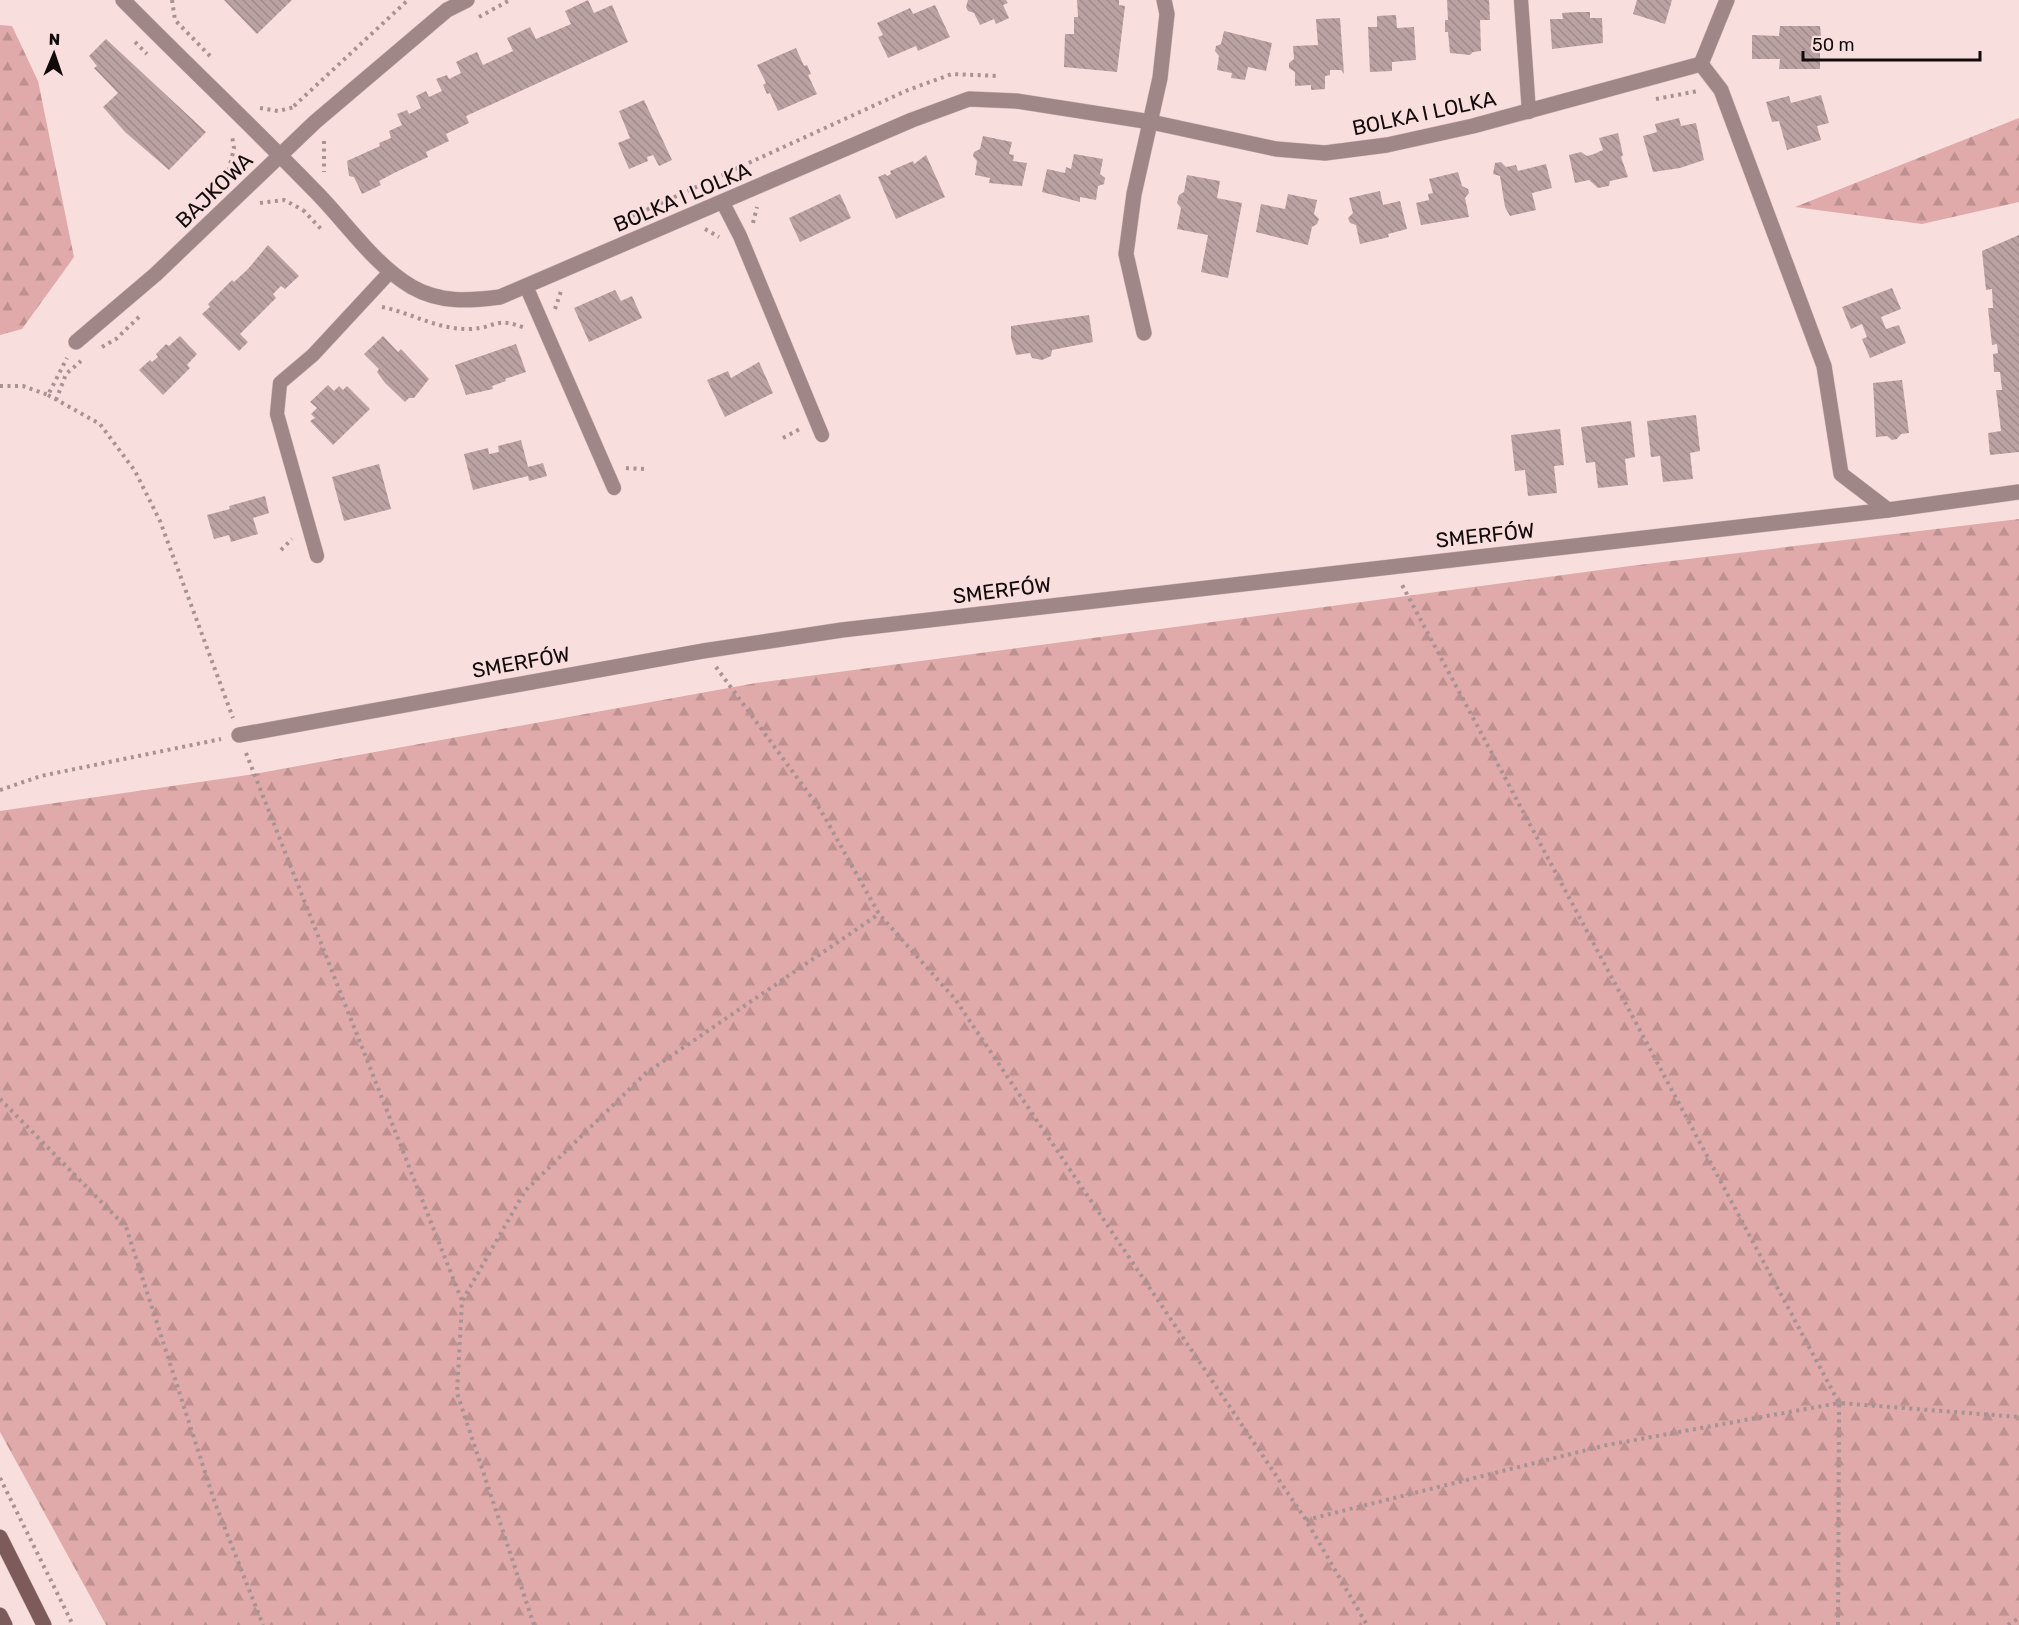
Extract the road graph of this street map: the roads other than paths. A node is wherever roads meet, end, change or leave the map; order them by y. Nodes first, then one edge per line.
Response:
1 (123, 0) edge
2 (467, 0) edge
3 (1164, 0) edge
4 (1521, 0) edge
5 (1727, 0) edge
6 (1701, 64) junction
7 (1529, 112) junction
8 (1151, 122) junction
9 (279, 154) junction
10 (723, 202) junction
11 (390, 272) junction
12 (525, 286) junction
13 (1144, 333) dead end
14 (76, 342) road end
15 (822, 435) dead end
16 (614, 488) dead end
17 (2019, 492) edge
18 (1888, 510) junction
19 (317, 556) dead end
20 (239, 735) road end
21 (0, 1537) edge
22 (0, 1615) edge
23 (5, 1625) edge
24 (44, 1625) edge

1 - 9 street, BOLKA I LOLKA
2 - 9 street, BAJKOWA
3 - 8 street
4 - 7 lane
5 - 6 street
6 - 7 street, BOLKA I LOLKA
6 - 18 street
7 - 8 street, BOLKA I LOLKA
8 - 10 street, BOLKA I LOLKA
8 - 13 street
9 - 11 street, BOLKA I LOLKA
9 - 14 street, BAJKOWA
10 - 12 street, BOLKA I LOLKA
10 - 15 lane
11 - 12 street, BOLKA I LOLKA
11 - 19 lane
12 - 16 lane
17 - 18 street, SMERFÓW
18 - 20 street, SMERFÓW
21 - 24 main road
22 - 23 main road

